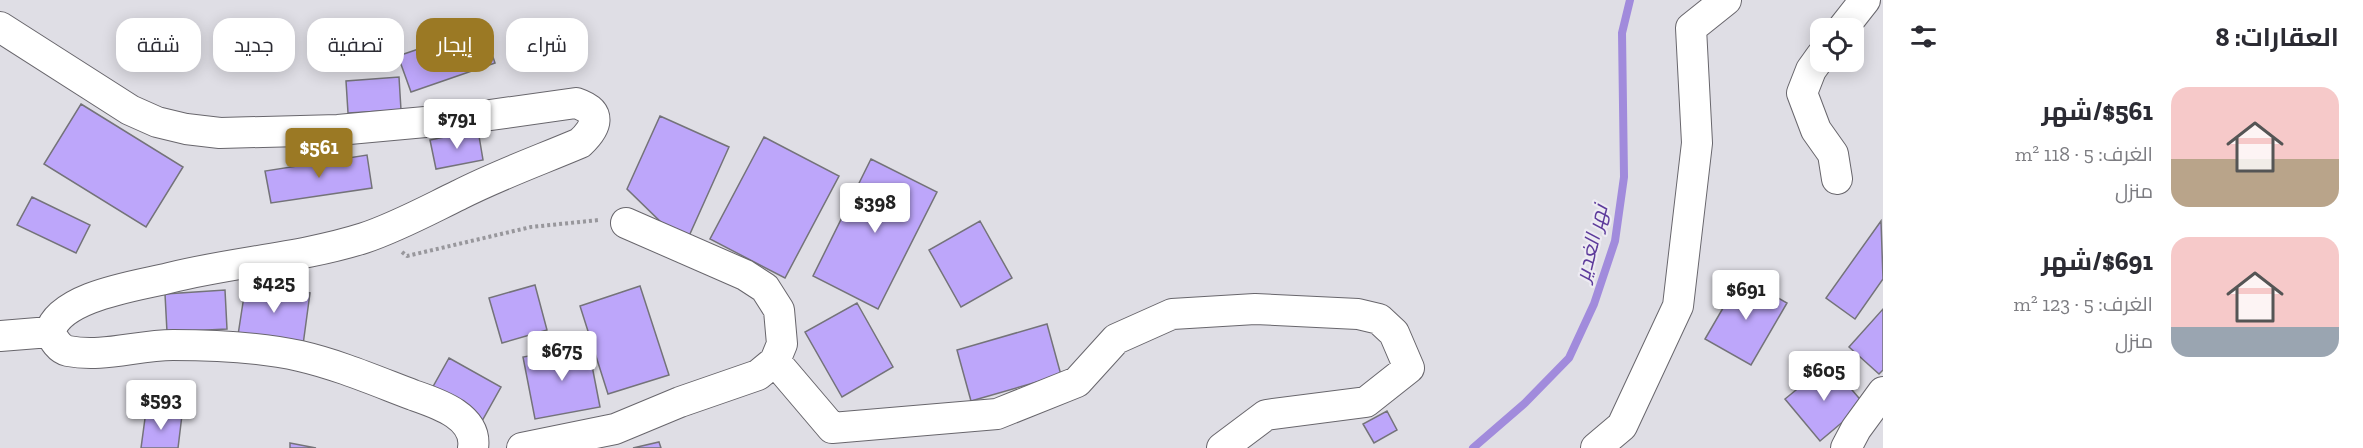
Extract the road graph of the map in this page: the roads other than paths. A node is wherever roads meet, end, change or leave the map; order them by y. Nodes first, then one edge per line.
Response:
1 (1726, 0) edge
2 (1865, 0) edge
3 (1851, 18) edge
4 (0, 27) edge
5 (1810, 72) edge
6 (1837, 179) dead end
7 (626, 223) road end
8 (50, 332) junction
9 (0, 336) edge
10 (775, 361) junction
11 (1883, 392) edge
12 (473, 448) edge
13 (522, 448) edge
14 (1222, 448) edge
15 (1596, 448) edge
16 (1846, 448) edge

1 - 15 street
2 - 3 street
4 - 8 street
5 - 6 street
7 - 10 street
8 - 9 street
8 - 12 street
10 - 13 street
10 - 14 street
11 - 16 street

